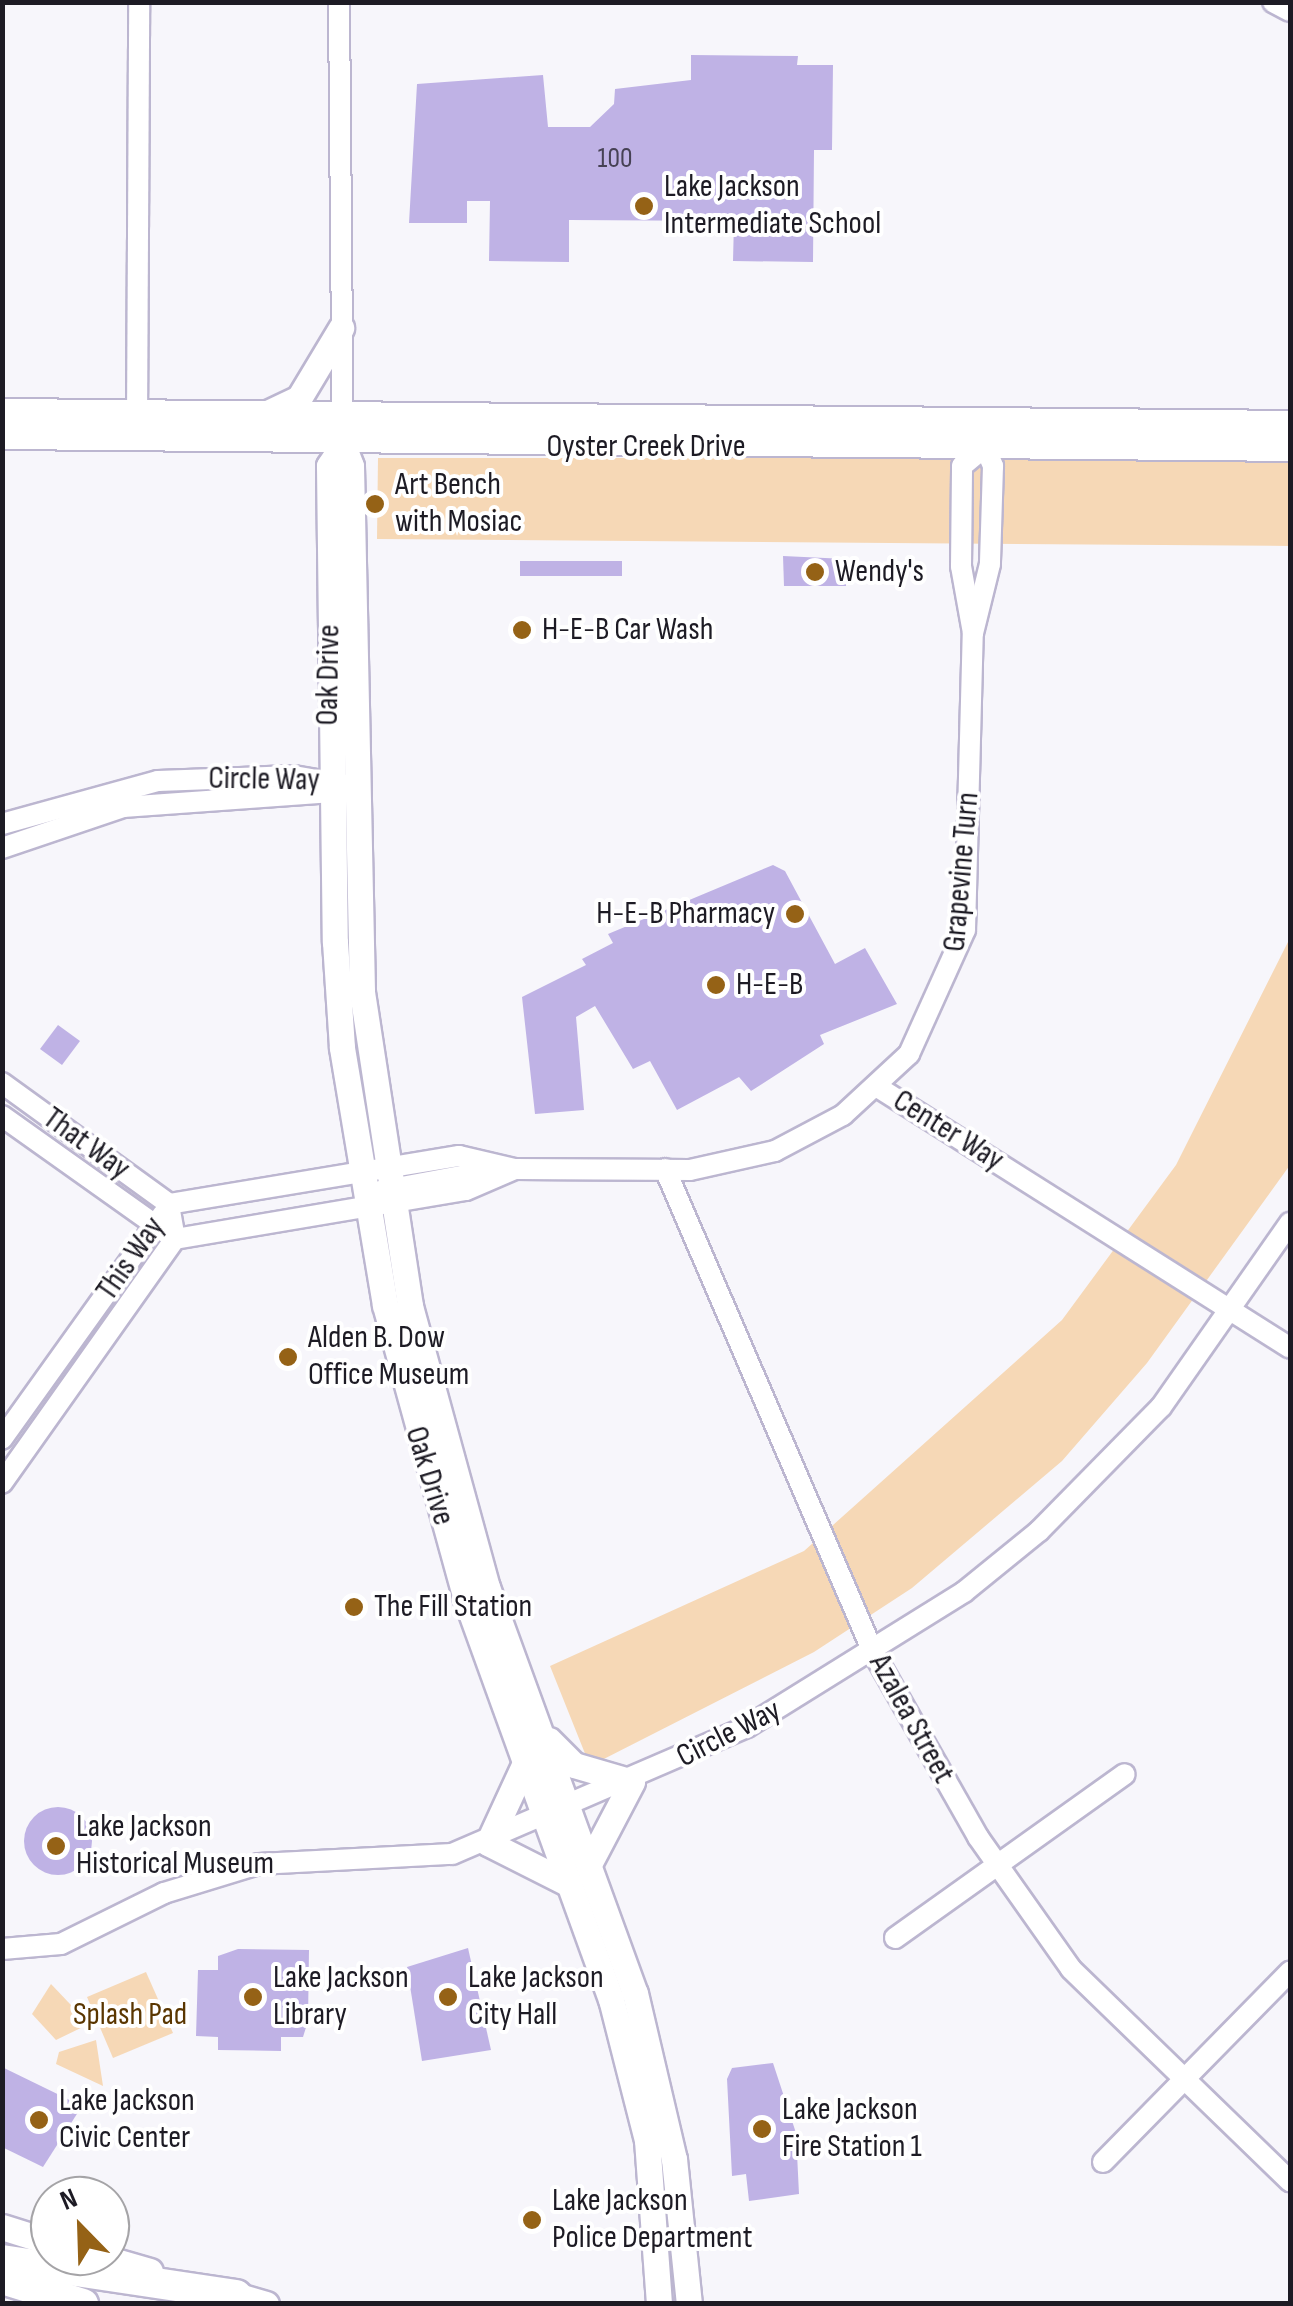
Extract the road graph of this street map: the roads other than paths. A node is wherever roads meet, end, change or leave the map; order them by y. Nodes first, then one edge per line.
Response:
1 (139, 2) edge
2 (339, 2) edge
3 (1273, 2) edge
4 (1290, 10) edge
5 (341, 328) junction
6 (2, 411) edge
7 (251, 420) junction
8 (1290, 423) edge
9 (137, 426) junction
10 (343, 433) junction
11 (2, 436) edge
12 (984, 448) junction
13 (1290, 448) edge
14 (972, 633) junction
15 (336, 788) junction
16 (2, 824) edge
17 (2, 848) edge
18 (2, 1083) edge
19 (879, 1088) junction
20 (2, 1116) edge
21 (516, 1168) junction
22 (665, 1169) junction
23 (380, 1188) junction
24 (169, 1204) junction
25 (1290, 1224) edge
26 (156, 1225) junction
27 (175, 1239) junction
28 (1235, 1306) junction
29 (1290, 1348) edge
30 (2, 1439) edge
31 (2, 1484) edge
32 (873, 1652) junction
33 (540, 1730) junction
34 (525, 1763) junction
35 (1125, 1774) dead end
36 (632, 1782) junction
37 (557, 1814) junction
38 (488, 1843) junction
39 (589, 1864) junction
40 (997, 1867) junction
41 (570, 1884) junction
42 (895, 1938) dead end
43 (2, 1948) edge
44 (1290, 1972) edge
45 (623, 1996) junction
46 (1181, 2084) junction
47 (654, 2116) junction
48 (1102, 2162) dead end
49 (1290, 2181) edge
50 (680, 2202) junction
51 (653, 2204) junction
52 (2, 2227) edge
53 (30, 2236) edge
54 (685, 2256) junction
55 (657, 2258) junction
56 (2, 2260) edge
57 (130, 2265) edge
58 (2, 2279) edge
59 (236, 2295) junction
60 (83, 2304) edge
61 (266, 2304) edge
62 (660, 2304) edge
63 (688, 2304) edge

1 - 9 street
2 - 5 street, Oak Drive
3 - 4 street
5 - 7 main road
5 - 10 street, Oak Drive
6 - 9 main road, Oyster Creek Drive
7 - 9 main road, Oyster Creek Drive
7 - 10 main road, Oyster Creek Drive
8 - 10 main road, Oyster Creek Drive
9 - 10 main road, Oyster Creek Drive
9 - 11 main road, Oyster Creek Drive
10 - 12 main road, Oyster Creek Drive
10 - 15 main road, Oak Drive
12 - 13 main road, Oyster Creek Drive
12 - 14 street, Grapevine Turn
12 - 14 street, Grapevine Turn
14 - 19 street, Grapevine Turn
15 - 16 street, Circle Way
15 - 17 street, Circle Way
15 - 23 main road, Oak Drive
18 - 24 street, That Way
19 - 22 street, Center Way
19 - 28 street, Center Way
20 - 26 street, That Way
21 - 22 street, Center Way
21 - 23 street, Center Way
21 - 23 street, Center Way
22 - 32 street, Azalea Street
23 - 24 street, Center Way
23 - 27 street, Center Way
23 - 33 main road, Oak Drive
23 - 34 main road, Oak Drive
24 - 26 street, This Way
24 - 27 street, This Way
25 - 28 street, Circle Way
26 - 27 street
26 - 30 street, This Way
27 - 31 street, This Way
28 - 29 street, Center Way
28 - 32 street, Circle Way
32 - 36 street, Circle Way
32 - 40 street, Azalea Street
33 - 36 main road
33 - 37 main road, Oak Drive
34 - 37 main road, Oak Drive
34 - 38 main road
35 - 40 street
36 - 37 street, Circle Way
36 - 39 main road
37 - 38 street, Circle Way
37 - 39 main road, Oak Drive
37 - 41 main road, Oak Drive
38 - 41 main road
38 - 43 street, Circle Way
39 - 45 main road, Oak Drive
40 - 42 street
40 - 46 street, Azalea Street
41 - 45 main road, Oak Drive
44 - 46 street
45 - 47 main road, Oak Drive
46 - 48 street
46 - 49 street, Azalea Street
47 - 50 main road, Oak Drive
47 - 51 main road, Oak Drive
50 - 51 main road
50 - 54 main road, Oak Drive
51 - 55 main road, Oak Drive
52 - 53 main road
54 - 55 main road
54 - 63 main road, Oak Drive
55 - 62 main road, Oak Drive
56 - 59 highway
57 - 59 main road
58 - 60 highway
59 - 61 main road

